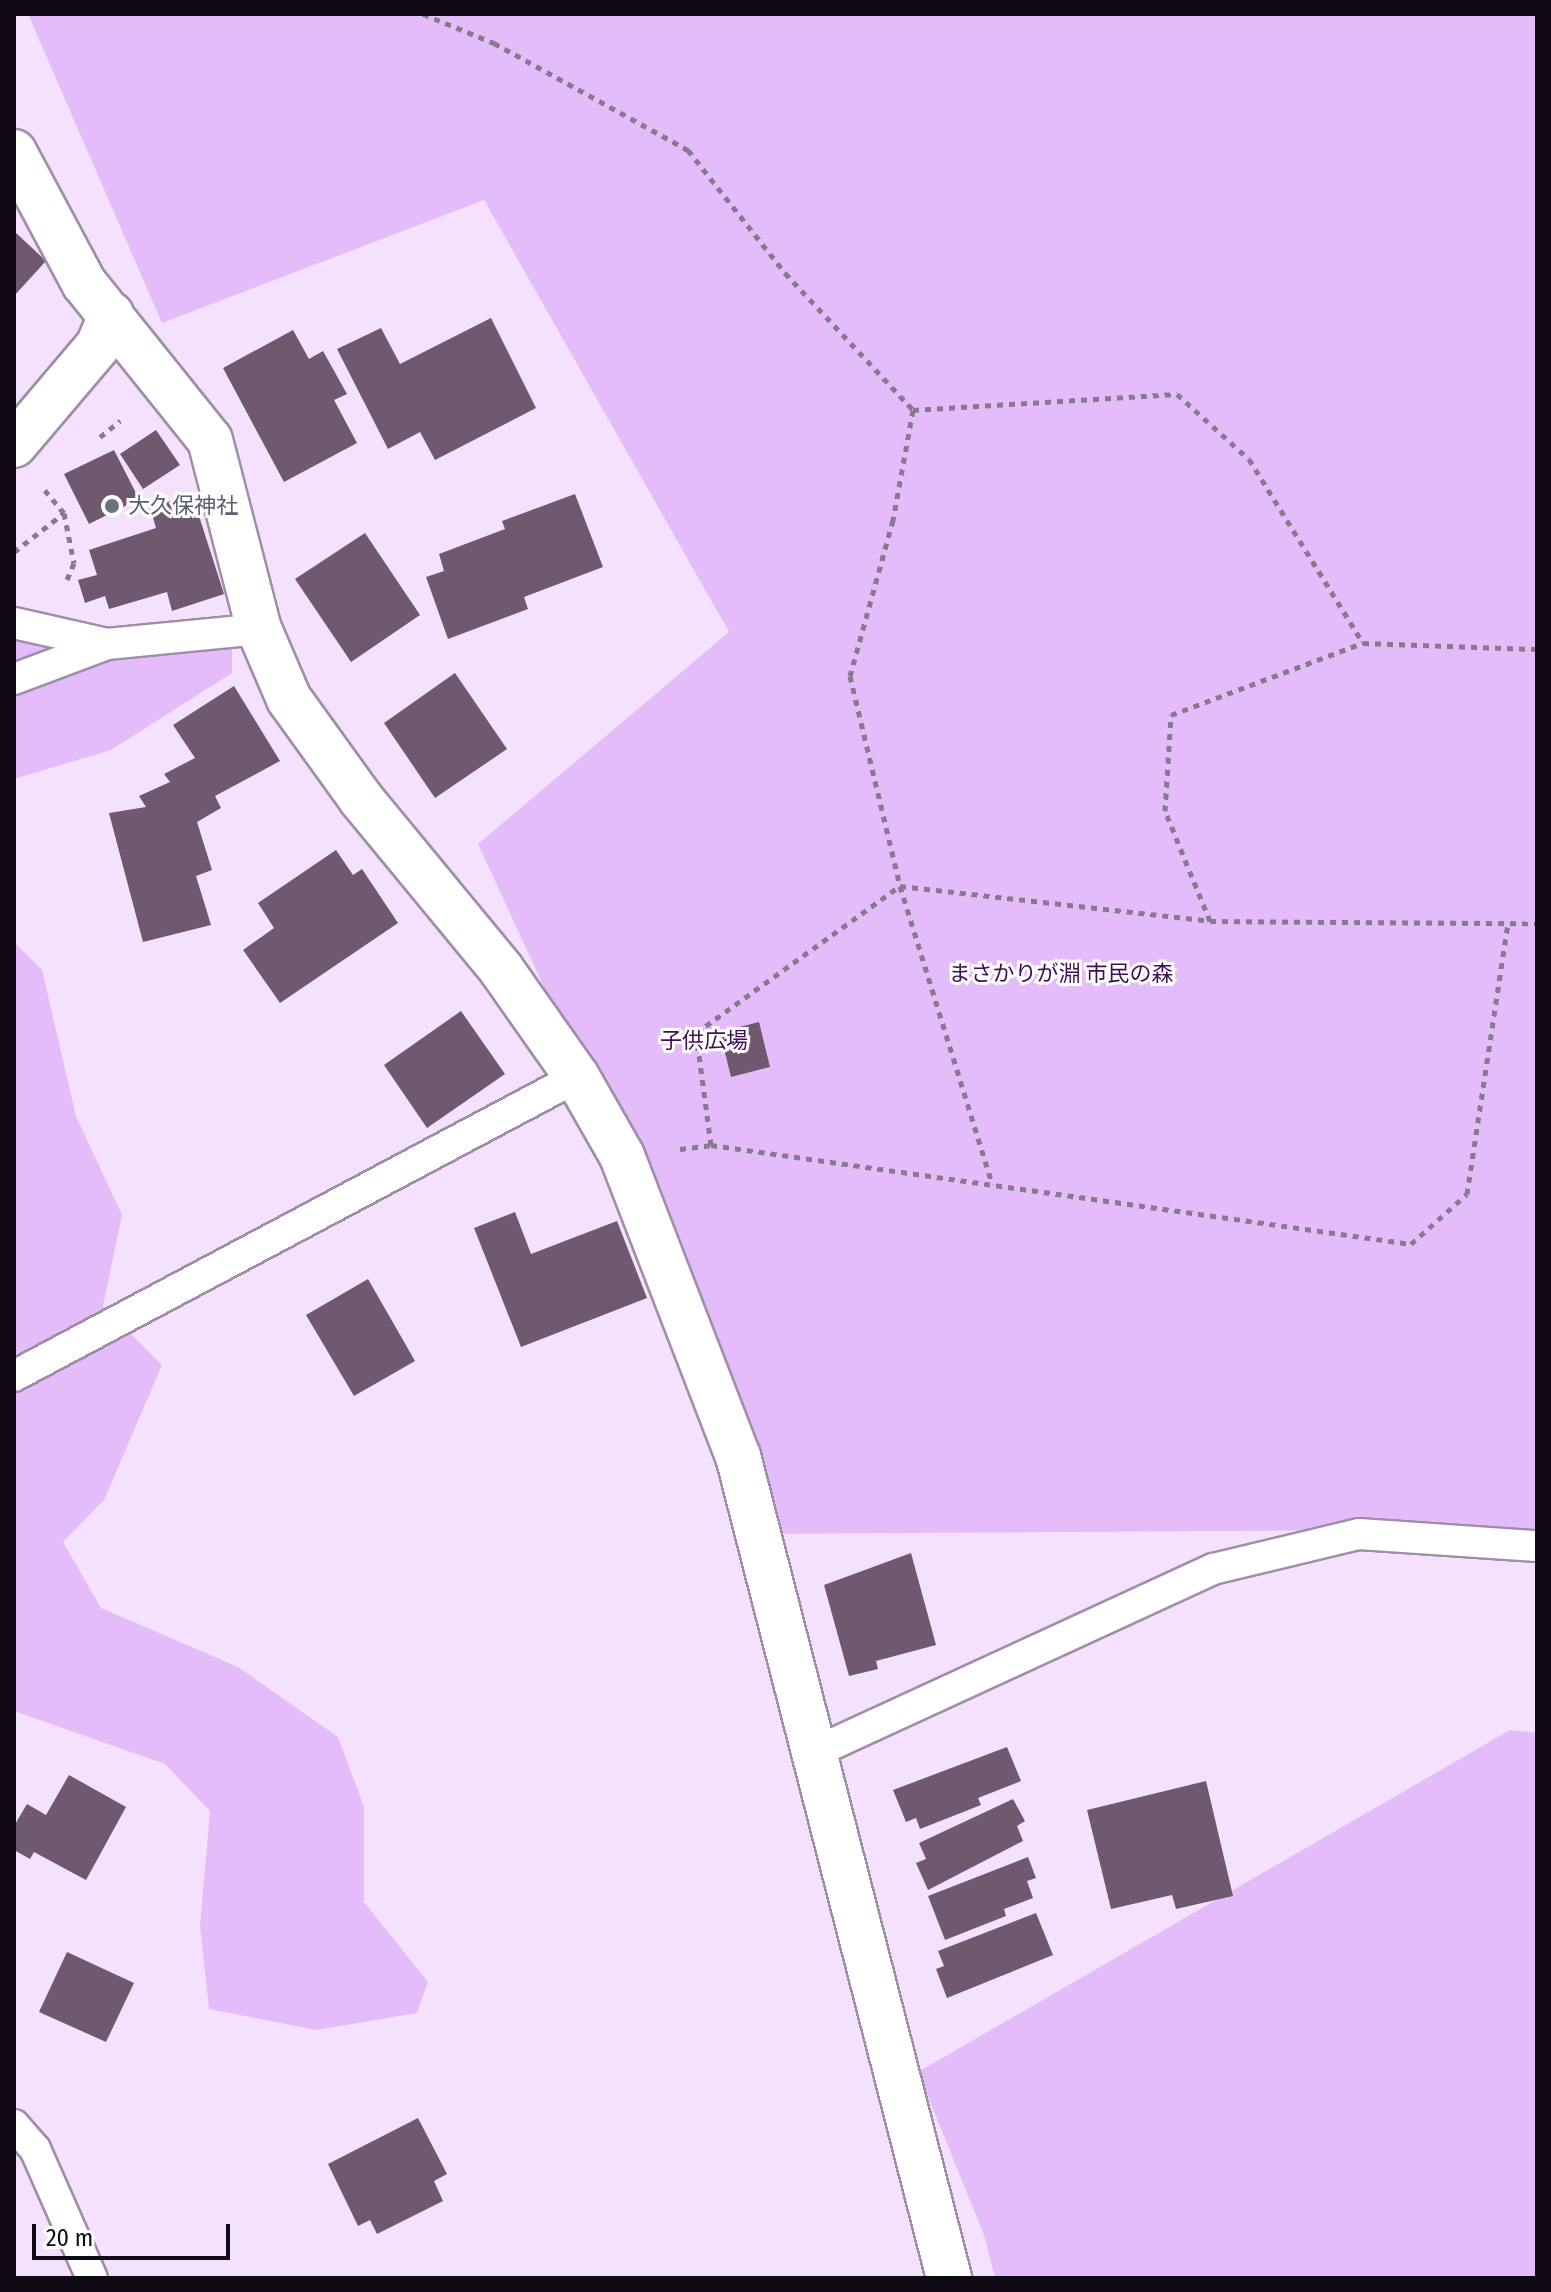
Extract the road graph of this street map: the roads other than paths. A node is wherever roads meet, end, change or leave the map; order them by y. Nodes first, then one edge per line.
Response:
1 (14, 152) edge
2 (111, 315) junction
3 (14, 445) edge
4 (14, 623) edge
5 (259, 629) junction
6 (107, 644) junction
7 (14, 679) edge
8 (577, 1077) junction
9 (14, 1376) edge
10 (1537, 1546) edge
11 (813, 1753) junction
12 (14, 2125) edge
13 (92, 2278) edge
14 (949, 2278) edge

1 - 2 street
2 - 3 street
2 - 5 street
4 - 6 lane
5 - 6 lane
5 - 8 street
6 - 7 lane
8 - 9 lane
8 - 11 street
10 - 11 lane
11 - 14 street
12 - 13 lane

